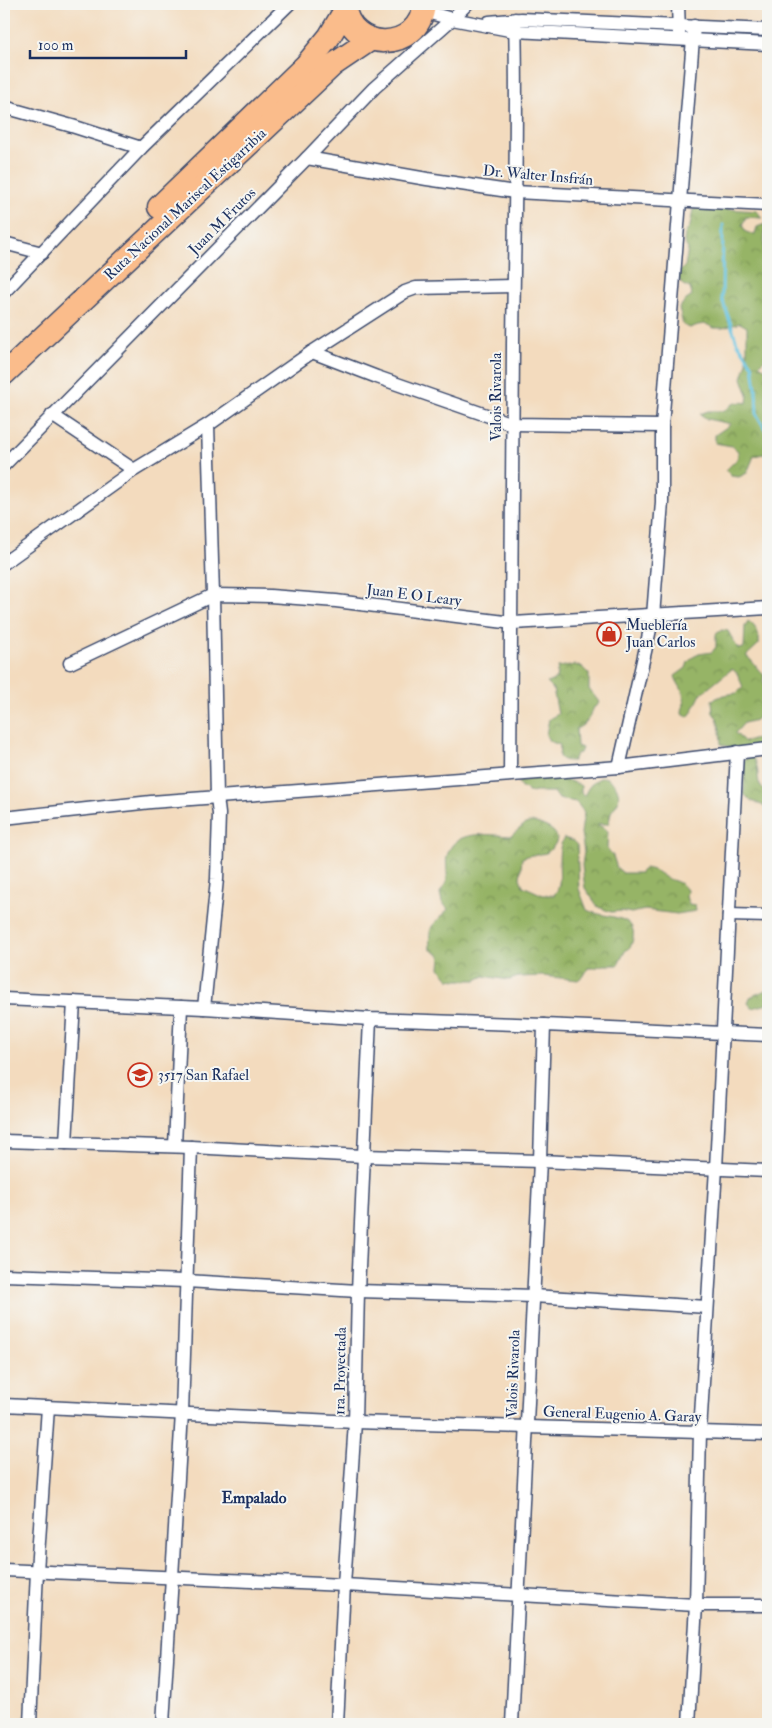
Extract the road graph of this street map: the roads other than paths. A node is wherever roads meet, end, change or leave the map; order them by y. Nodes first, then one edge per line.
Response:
1 (288, 4) edge
2 (467, 4) edge
3 (678, 4) edge
4 (344, 7) edge
5 (423, 7) edge
6 (452, 19) junction
7 (515, 25) junction
8 (678, 26) junction
9 (694, 26) junction
10 (768, 30) edge
11 (679, 39) junction
12 (370, 40) junction
13 (693, 40) junction
14 (768, 44) edge
15 (4, 107) edge
16 (141, 148) junction
17 (307, 158) junction
18 (515, 192) junction
19 (680, 201) junction
20 (768, 205) edge
21 (4, 243) edge
22 (42, 253) junction
23 (513, 286) junction
24 (4, 292) edge
25 (312, 352) junction
26 (4, 355) edge
27 (4, 374) edge
28 (52, 415) junction
29 (512, 424) junction
30 (208, 425) junction
31 (662, 426) junction
32 (4, 465) edge
33 (134, 470) junction
34 (4, 563) edge
35 (213, 595) junction
36 (768, 608) edge
37 (653, 616) junction
38 (512, 623) junction
39 (70, 663) dead end
40 (768, 749) edge
41 (737, 752) junction
42 (618, 767) junction
43 (510, 774) junction
44 (217, 796) junction
45 (4, 818) edge
46 (729, 915) junction
47 (768, 916) edge
48 (4, 999) edge
49 (74, 1002) junction
50 (181, 1007) junction
51 (204, 1008) junction
52 (370, 1019) junction
53 (544, 1025) junction
54 (723, 1033) junction
55 (768, 1036) edge
56 (4, 1141) edge
57 (66, 1143) junction
58 (175, 1146) junction
59 (191, 1147) junction
60 (362, 1156) junction
61 (540, 1161) junction
62 (716, 1168) junction
63 (768, 1171) edge
64 (4, 1275) edge
65 (186, 1281) junction
66 (358, 1291) junction
67 (533, 1296) junction
68 (707, 1307) junction
69 (4, 1405) edge
70 (48, 1407) junction
71 (182, 1413) junction
72 (355, 1422) junction
73 (528, 1428) junction
74 (700, 1432) junction
75 (768, 1434) edge
76 (4, 1570) edge
77 (37, 1571) junction
78 (172, 1577) junction
79 (344, 1585) junction
80 (518, 1594) junction
81 (696, 1605) junction
82 (768, 1605) edge
83 (30, 1724) edge
84 (163, 1724) edge
85 (337, 1724) edge
86 (512, 1724) edge
87 (689, 1724) edge

1 - 16 street
2 - 6 street, Juan M Frutos
3 - 8 street
4 - 12 highway
4 - 26 highway, Ruta Nacional Mariscal Estigarribia
5 - 6 street
5 - 12 highway
6 - 7 street
6 - 17 street, Juan M Frutos
7 - 8 street
7 - 11 street
7 - 18 street, Valois Rivarola
8 - 9 street
8 - 11 street
9 - 10 street
9 - 13 street
11 - 13 street
12 - 27 highway, Ruta Nacional Mariscal Estigarribia
13 - 14 street
13 - 19 street
15 - 16 street
16 - 22 street
17 - 18 street, Dr. Walter Insfrán
17 - 28 street, Juan M Frutos
18 - 19 street, Dr. Walter Insfrán
18 - 23 street, Valois Rivarola
19 - 20 street, Dr. Walter Insfrán
19 - 31 street
21 - 22 street
22 - 24 street
23 - 25 street
23 - 29 street, Valois Rivarola
25 - 29 street
25 - 30 street
28 - 32 street, Juan M Frutos
28 - 33 street
29 - 31 street
29 - 38 street, Valois Rivarola
30 - 33 street
30 - 35 street
31 - 37 street
33 - 34 street
35 - 38 street, Juan E O Leary
35 - 39 street, Juan E O Leary
35 - 44 street
36 - 37 street, Juan E O Leary
37 - 38 street, Juan E O Leary
37 - 42 street
38 - 43 street, Valois Rivarola
40 - 41 street
41 - 42 street
41 - 46 street
42 - 43 street
43 - 44 street
44 - 45 street
44 - 51 street
46 - 47 street
46 - 54 street
48 - 49 street
49 - 50 street
49 - 57 street
50 - 51 street
50 - 58 street
51 - 52 street
52 - 53 street
52 - 60 street, 1ra. Proyectada
53 - 54 street
53 - 61 street, Valois Rivarola
54 - 55 street
54 - 62 street
56 - 57 street
57 - 58 street
58 - 59 street
59 - 60 street
59 - 65 street
60 - 61 street
60 - 66 street, 1ra. Proyectada
61 - 62 street
61 - 67 street, Valois Rivarola
62 - 63 street
62 - 68 street
64 - 65 street
65 - 66 street
65 - 71 street
66 - 67 street
66 - 72 street, 1ra. Proyectada
67 - 68 street
67 - 73 street, Valois Rivarola
68 - 74 street
69 - 70 street, General Eugenio A. Garay
70 - 71 street, General Eugenio A. Garay
70 - 77 street
71 - 72 street, General Eugenio A. Garay
71 - 78 street
72 - 73 street, General Eugenio A. Garay
72 - 79 street, 1ra. Proyectada
73 - 74 street, General Eugenio A. Garay
73 - 80 street, Valois Rivarola
74 - 75 street, General Eugenio A. Garay
74 - 81 street
76 - 77 street
77 - 78 street
77 - 83 street
78 - 79 street
78 - 84 street
79 - 80 street
79 - 85 street, 1ra. Proyectada
80 - 81 street
80 - 86 street, Valois Rivarola
81 - 82 street
81 - 87 street

